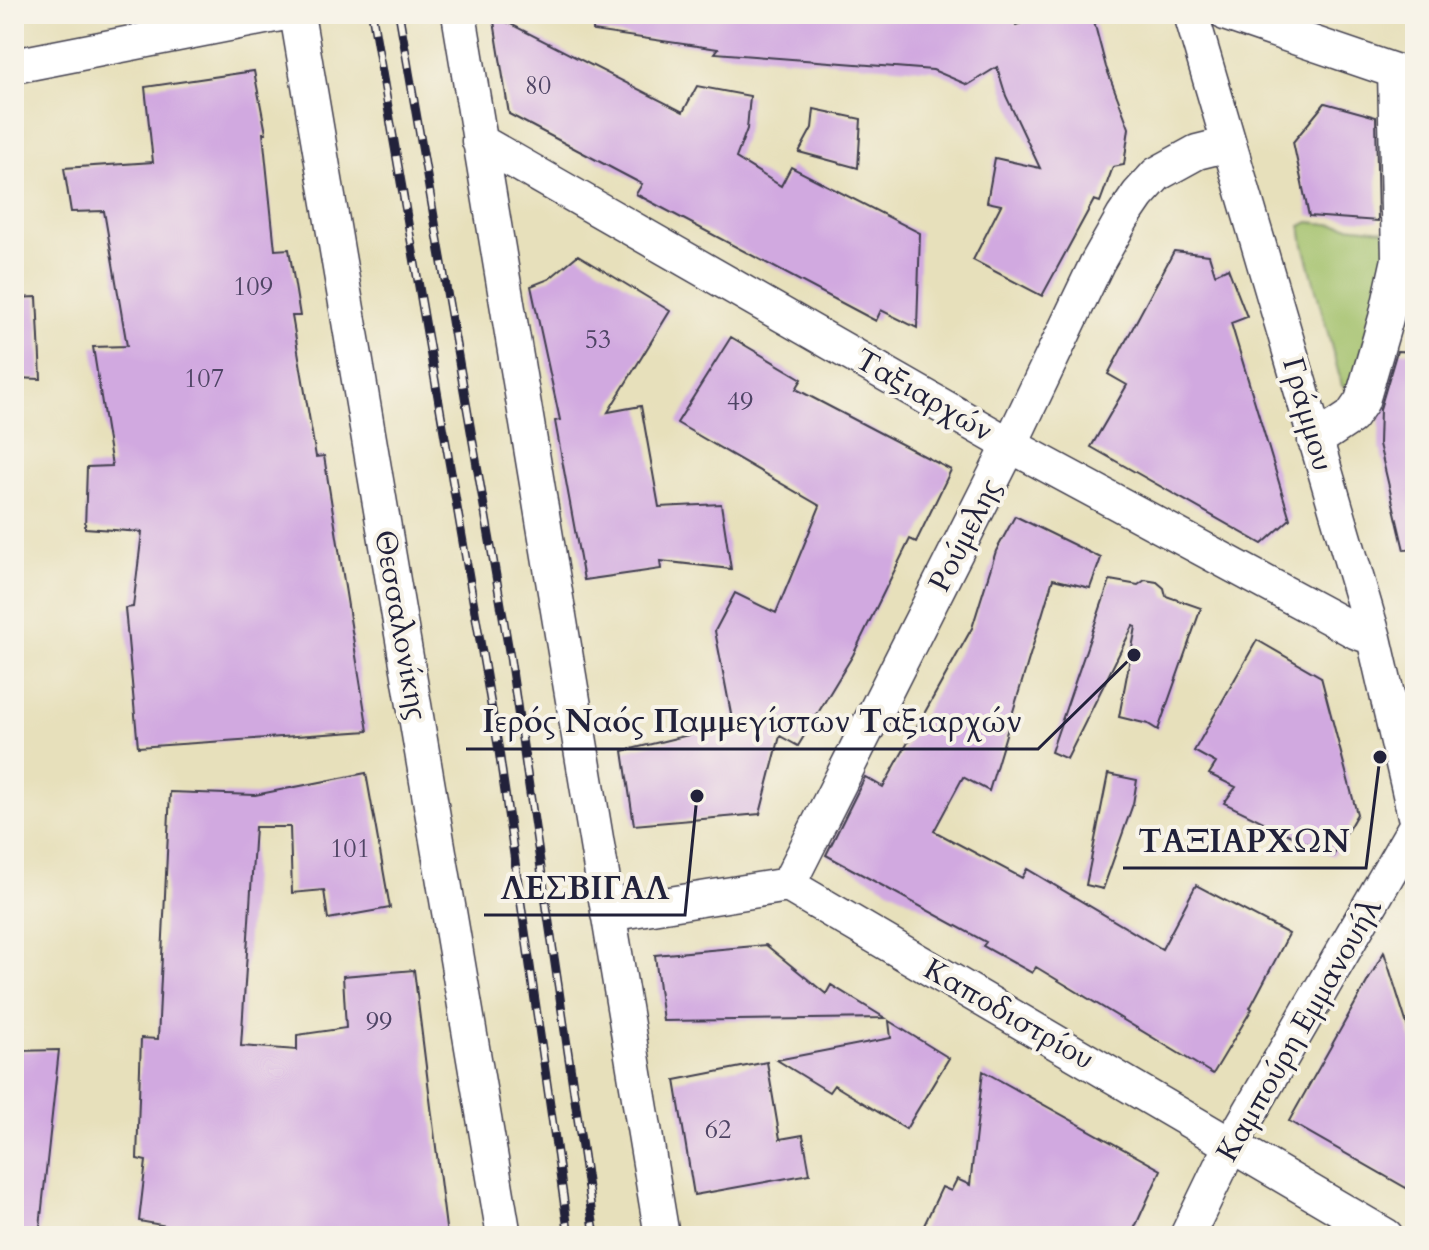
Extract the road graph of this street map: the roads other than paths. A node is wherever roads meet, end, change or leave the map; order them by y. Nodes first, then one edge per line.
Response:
1 (280, 14) edge
2 (297, 14) edge
3 (459, 14) edge
4 (1191, 14) edge
5 (1227, 14) edge
6 (14, 66) edge
7 (1405, 74) edge
8 (479, 141) junction
9 (1229, 144) junction
10 (1315, 441) junction
11 (1010, 445) junction
12 (1374, 638) junction
13 (1406, 731) edge
14 (1415, 816) edge
15 (1415, 827) edge
16 (788, 885) junction
17 (608, 914) junction
18 (1231, 1145) junction
19 (504, 1236) edge
20 (662, 1236) edge
21 (1187, 1236) edge
22 (1386, 1236) edge

1 - 6 street
2 - 19 street, Θεσσαλονίκης
3 - 8 street
4 - 9 street, Γράμμου
5 - 7 street
7 - 10 street
8 - 11 street, Ταξιαρχών
8 - 17 street
9 - 10 street, Γράμμου
9 - 11 street, Ρούμελης
10 - 12 street, Γράμμου
11 - 12 street, Ταξιαρχών
11 - 16 street, Ρούμελης
12 - 13 street, Γράμμου
13 - 14 street, Γράμμου
15 - 18 street, Καμπούρη Εμμανουήλ
16 - 17 street
16 - 18 street, Καποδιστρίου
17 - 20 street
18 - 21 street, Καμπούρη Εμμανουήλ
18 - 22 street, Καποδιστρίου

